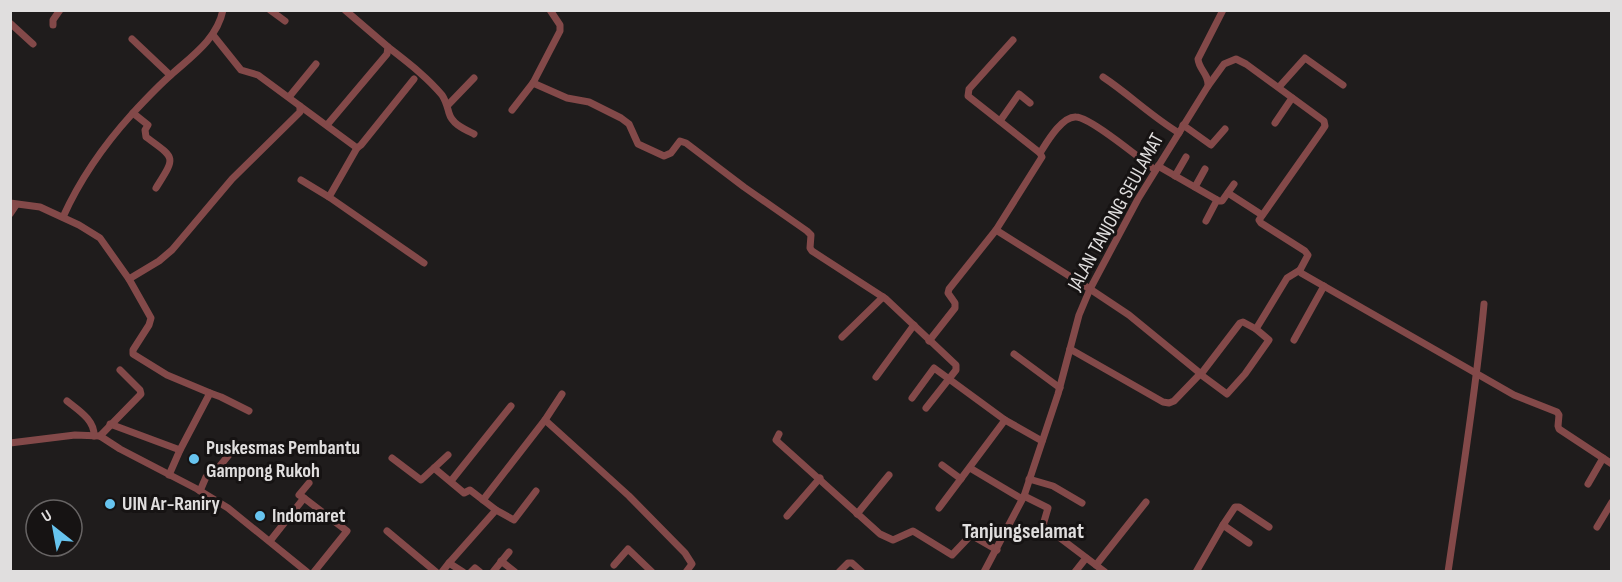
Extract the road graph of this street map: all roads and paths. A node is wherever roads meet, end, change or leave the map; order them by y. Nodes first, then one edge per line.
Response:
1 (60, 10) edge
2 (224, 10) edge
3 (270, 10) edge
4 (345, 10) edge
5 (550, 10) edge
6 (1223, 10) edge
7 (285, 21) dead end
8 (10, 23) edge
9 (53, 26) dead end
10 (213, 34) junction
11 (132, 39) dead end
12 (1013, 40) dead end
13 (33, 44) dead end
14 (388, 46) junction
15 (316, 64) dead end
16 (170, 75) junction
17 (1103, 77) dead end
18 (474, 78) dead end
19 (414, 79) dead end
20 (533, 83) junction
21 (1343, 85) dead end
22 (1208, 86) junction
23 (1279, 87) junction
24 (289, 97) junction
25 (1292, 98) junction
26 (1030, 103) dead end
27 (448, 105) junction
28 (300, 106) junction
29 (512, 110) dead end
30 (133, 113) junction
31 (1000, 121) junction
32 (1275, 123) dead end
33 (1183, 125) junction
34 (327, 126) junction
35 (1225, 129) dead end
36 (1179, 133) junction
37 (474, 134) dead end
38 (357, 148) junction
39 (1040, 153) junction
40 (1186, 157) dead end
41 (1157, 168) junction
42 (1205, 169) dead end
43 (1175, 176) junction
44 (301, 180) dead end
45 (1234, 184) dead end
46 (1195, 187) junction
47 (156, 188) dead end
48 (1228, 193) junction
49 (329, 197) junction
50 (1217, 200) junction
51 (13, 204) edge
52 (10, 214) edge
53 (1262, 215) junction
54 (63, 217) junction
55 (1206, 220) dead end
56 (996, 230) junction
57 (424, 263) dead end
58 (1300, 270) junction
59 (129, 279) junction
60 (1324, 286) junction
61 (1090, 289) junction
62 (883, 297) junction
63 (1484, 304) dead end
64 (914, 325) junction
65 (1256, 328) junction
66 (842, 338) dead end
67 (1294, 340) dead end
68 (929, 341) junction
69 (1070, 349) junction
70 (1014, 354) dead end
71 (120, 370) dead end
72 (1201, 374) junction
73 (1478, 374) junction
74 (876, 377) dead end
75 (950, 378) junction
76 (1060, 388) junction
77 (210, 393) junction
78 (562, 394) dead end
79 (912, 398) dead end
80 (67, 401) dead end
81 (512, 406) dead end
82 (926, 408) dead end
83 (249, 411) dead end
84 (545, 420) junction
85 (1005, 420) junction
86 (110, 424) junction
87 (779, 434) dead end
88 (97, 436) junction
89 (1042, 441) junction
90 (10, 443) edge
91 (180, 450) junction
92 (232, 451) dead end
93 (448, 454) dead end
94 (392, 458) dead end
95 (1603, 458) junction
96 (1611, 464) edge
97 (942, 465) dead end
98 (434, 468) junction
99 (969, 468) junction
100 (169, 475) junction
101 (889, 475) dead end
102 (820, 478) junction
103 (961, 479) junction
104 (1029, 479) junction
105 (451, 481) junction
106 (309, 483) dead end
107 (1588, 484) dead end
108 (200, 491) junction
109 (536, 491) dead end
110 (1023, 497) junction
111 (304, 498) junction
112 (483, 500) junction
113 (1146, 502) dead end
114 (1082, 503) dead end
115 (1611, 503) edge
116 (939, 508) dead end
117 (496, 510) junction
118 (857, 514) junction
119 (787, 516) dead end
120 (1223, 525) junction
121 (1269, 527) dead end
122 (1597, 527) dead end
123 (387, 531) dead end
124 (270, 541) junction
125 (1249, 543) dead end
126 (997, 550) junction
127 (509, 552) dead end
128 (1086, 558) junction
129 (501, 561) junction
130 (449, 562) junction
131 (614, 565) dead end
132 (1096, 565) junction
133 (307, 572) edge
134 (314, 572) edge
135 (436, 572) edge
136 (442, 572) edge
137 (463, 572) edge
138 (471, 572) edge
139 (480, 572) edge
140 (493, 572) edge
141 (515, 572) edge
142 (652, 572) edge
143 (686, 572) edge
144 (839, 572) edge
145 (862, 572) edge
146 (984, 572) edge
147 (1075, 572) edge
148 (1105, 572) edge
149 (1196, 572) edge
150 (1448, 572) edge

1 - 9 street
2 - 10 street
3 - 7 street
4 - 14 street
5 - 20 street
6 - 22 street
8 - 13 street
10 - 16 street
10 - 24 street
11 - 16 street
12 - 31 street
14 - 27 street
14 - 34 street
15 - 24 street
16 - 30 street
17 - 36 street
18 - 27 street
19 - 38 street
20 - 29 street
20 - 62 street
21 - 23 street
22 - 23 street, JALAN TANJONG SEULAMAT
22 - 33 street, JALAN TANJONG SEULAMAT
23 - 25 street
24 - 28 street
25 - 32 street
25 - 53 street
26 - 31 street
27 - 37 street
28 - 34 street
28 - 59 street
30 - 47 street
30 - 54 street
31 - 39 street
33 - 35 street
33 - 36 street, JALAN TANJONG SEULAMAT
34 - 38 street
36 - 41 street, JALAN TANJONG SEULAMAT
38 - 49 street
39 - 41 street
39 - 56 street
40 - 43 street
41 - 43 street
41 - 61 street, JALAN TANJONG SEULAMAT
42 - 46 street
43 - 46 street
44 - 49 street
45 - 48 street
46 - 50 street
48 - 50 street
48 - 53 street
49 - 57 street
50 - 55 street
51 - 52 street
51 - 54 street
53 - 58 street
54 - 59 street
56 - 61 street
56 - 68 street
58 - 60 street
58 - 65 street
59 - 77 street
60 - 67 street
60 - 73 street
61 - 69 street, JALAN TANJONG SEULAMAT
61 - 72 street
62 - 64 street
62 - 66 street
63 - 73 street
64 - 68 street
64 - 74 street
65 - 72 street
65 - 72 street
68 - 75 street
69 - 72 street
69 - 76 street, JALAN TANJONG SEULAMAT
70 - 76 street
71 - 86 street
73 - 95 street
73 - 150 street
75 - 79 street
75 - 82 street
75 - 85 street
76 - 89 street, JALAN TANJONG SEULAMAT
77 - 83 street
77 - 91 street
78 - 84 street
80 - 88 street
81 - 105 street
84 - 112 street
84 - 143 street
85 - 89 street
85 - 99 street
86 - 88 street
86 - 91 street
87 - 102 street
88 - 90 street
88 - 100 street
89 - 104 street, JALAN TANJONG SEULAMAT
91 - 100 street
92 - 108 street
93 - 98 street
94 - 98 street
95 - 96 street
95 - 107 street
97 - 103 street
98 - 105 street
99 - 103 street
99 - 110 street
100 - 108 street
101 - 118 street
102 - 118 street
102 - 119 street
103 - 116 street
104 - 110 street, JALAN TANJONG SEULAMAT
104 - 114 street
105 - 112 street
106 - 111 street
108 - 124 street
109 - 117 street
110 - 126 street, JALAN TANJONG SEULAMAT
110 - 128 street
111 - 124 street
111 - 134 street
112 - 117 street
113 - 132 street
115 - 122 street
117 - 130 street
118 - 126 street
120 - 121 street
120 - 125 street
120 - 149 street
123 - 135 street
124 - 133 street
126 - 146 street, JALAN TANJONG SEULAMAT
127 - 129 street
128 - 132 street
128 - 147 street
129 - 140 street
129 - 141 street
130 - 136 street
130 - 137 street
131 - 142 street
132 - 148 street
138 - 139 street
144 - 145 street

